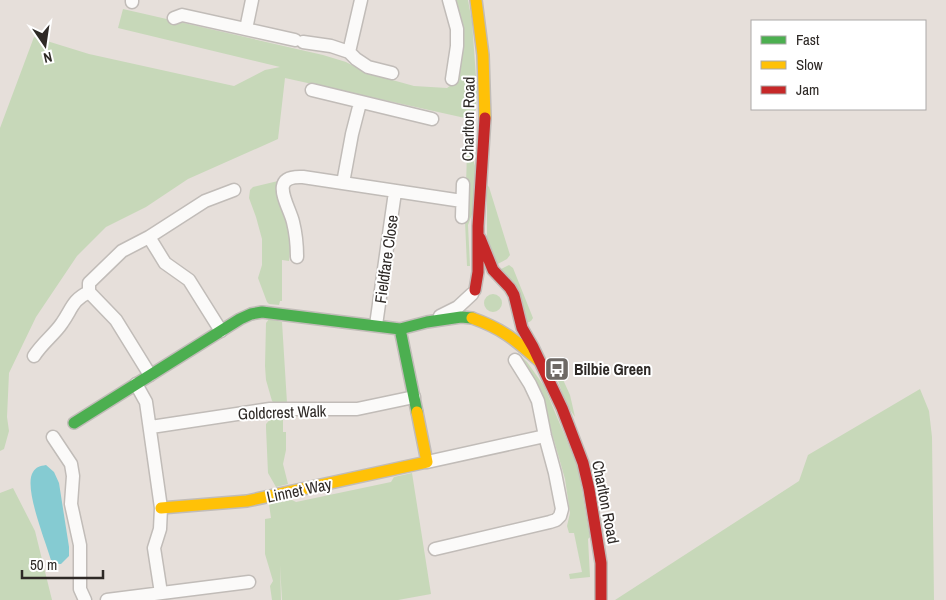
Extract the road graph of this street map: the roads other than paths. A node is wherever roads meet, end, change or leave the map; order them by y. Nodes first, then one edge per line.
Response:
1 (252, 0) edge
2 (361, 0) edge
3 (449, 0) edge
4 (476, 0) edge
5 (174, 18) dead end
6 (246, 29) junction
7 (349, 52) junction
8 (392, 73) dead end
9 (452, 79) dead end
10 (312, 90) dead end
11 (360, 102) junction
12 (432, 119) dead end
13 (343, 183) junction
14 (463, 184) dead end
15 (234, 190) dead end
16 (395, 192) junction
17 (462, 201) junction
18 (462, 218) dead end
19 (149, 237) junction
20 (480, 238) junction
21 (297, 257) dead end
22 (503, 283) junction
23 (89, 292) junction
24 (473, 292) junction
25 (515, 303) junction
26 (427, 322) junction
27 (486, 323) junction
28 (376, 325) junction
29 (400, 329) junction
30 (222, 331) junction
31 (34, 356) dead end
32 (515, 360) dead end
33 (538, 360) junction
34 (150, 376) junction
35 (136, 384) junction
36 (414, 397) junction
37 (74, 423) dead end
38 (151, 427) junction
39 (545, 436) junction
40 (53, 437) dead end
41 (427, 462) junction
42 (161, 508) junction
43 (435, 549) dead end
44 (249, 582) dead end
45 (161, 593) junction
46 (85, 600) edge
47 (107, 600) edge
48 (601, 600) edge

1 - 6 street
2 - 7 street
3 - 9 street
4 - 20 street, Charlton Road
5 - 6 street
6 - 7 street
7 - 8 street
10 - 11 street
11 - 12 street
11 - 13 street
13 - 16 street, Fieldfare Close
13 - 21 street, Fieldfare Close
14 - 17 street
15 - 19 street
16 - 17 street, Fieldfare Close
16 - 28 street, Fieldfare Close
17 - 18 street
19 - 23 street
19 - 30 street
20 - 22 street, Charlton Road
20 - 24 street, Charlton Road
22 - 24 street
22 - 25 street, Charlton Road
23 - 31 street
23 - 34 street
24 - 26 street
24 - 27 street, Charlton Road
25 - 27 street
25 - 33 street, Charlton Road
26 - 27 street
26 - 29 street
27 - 33 street, Charlton Road
28 - 29 street
28 - 30 street
29 - 36 street
30 - 34 street
32 - 39 street
33 - 48 street, Charlton Road
34 - 35 street
35 - 37 street
35 - 38 street
36 - 38 street, Goldcrest Walk
36 - 41 street
38 - 42 street
39 - 41 street
39 - 43 street
40 - 46 street
41 - 42 street, Linnet Way
42 - 45 street
44 - 45 street
45 - 47 street

